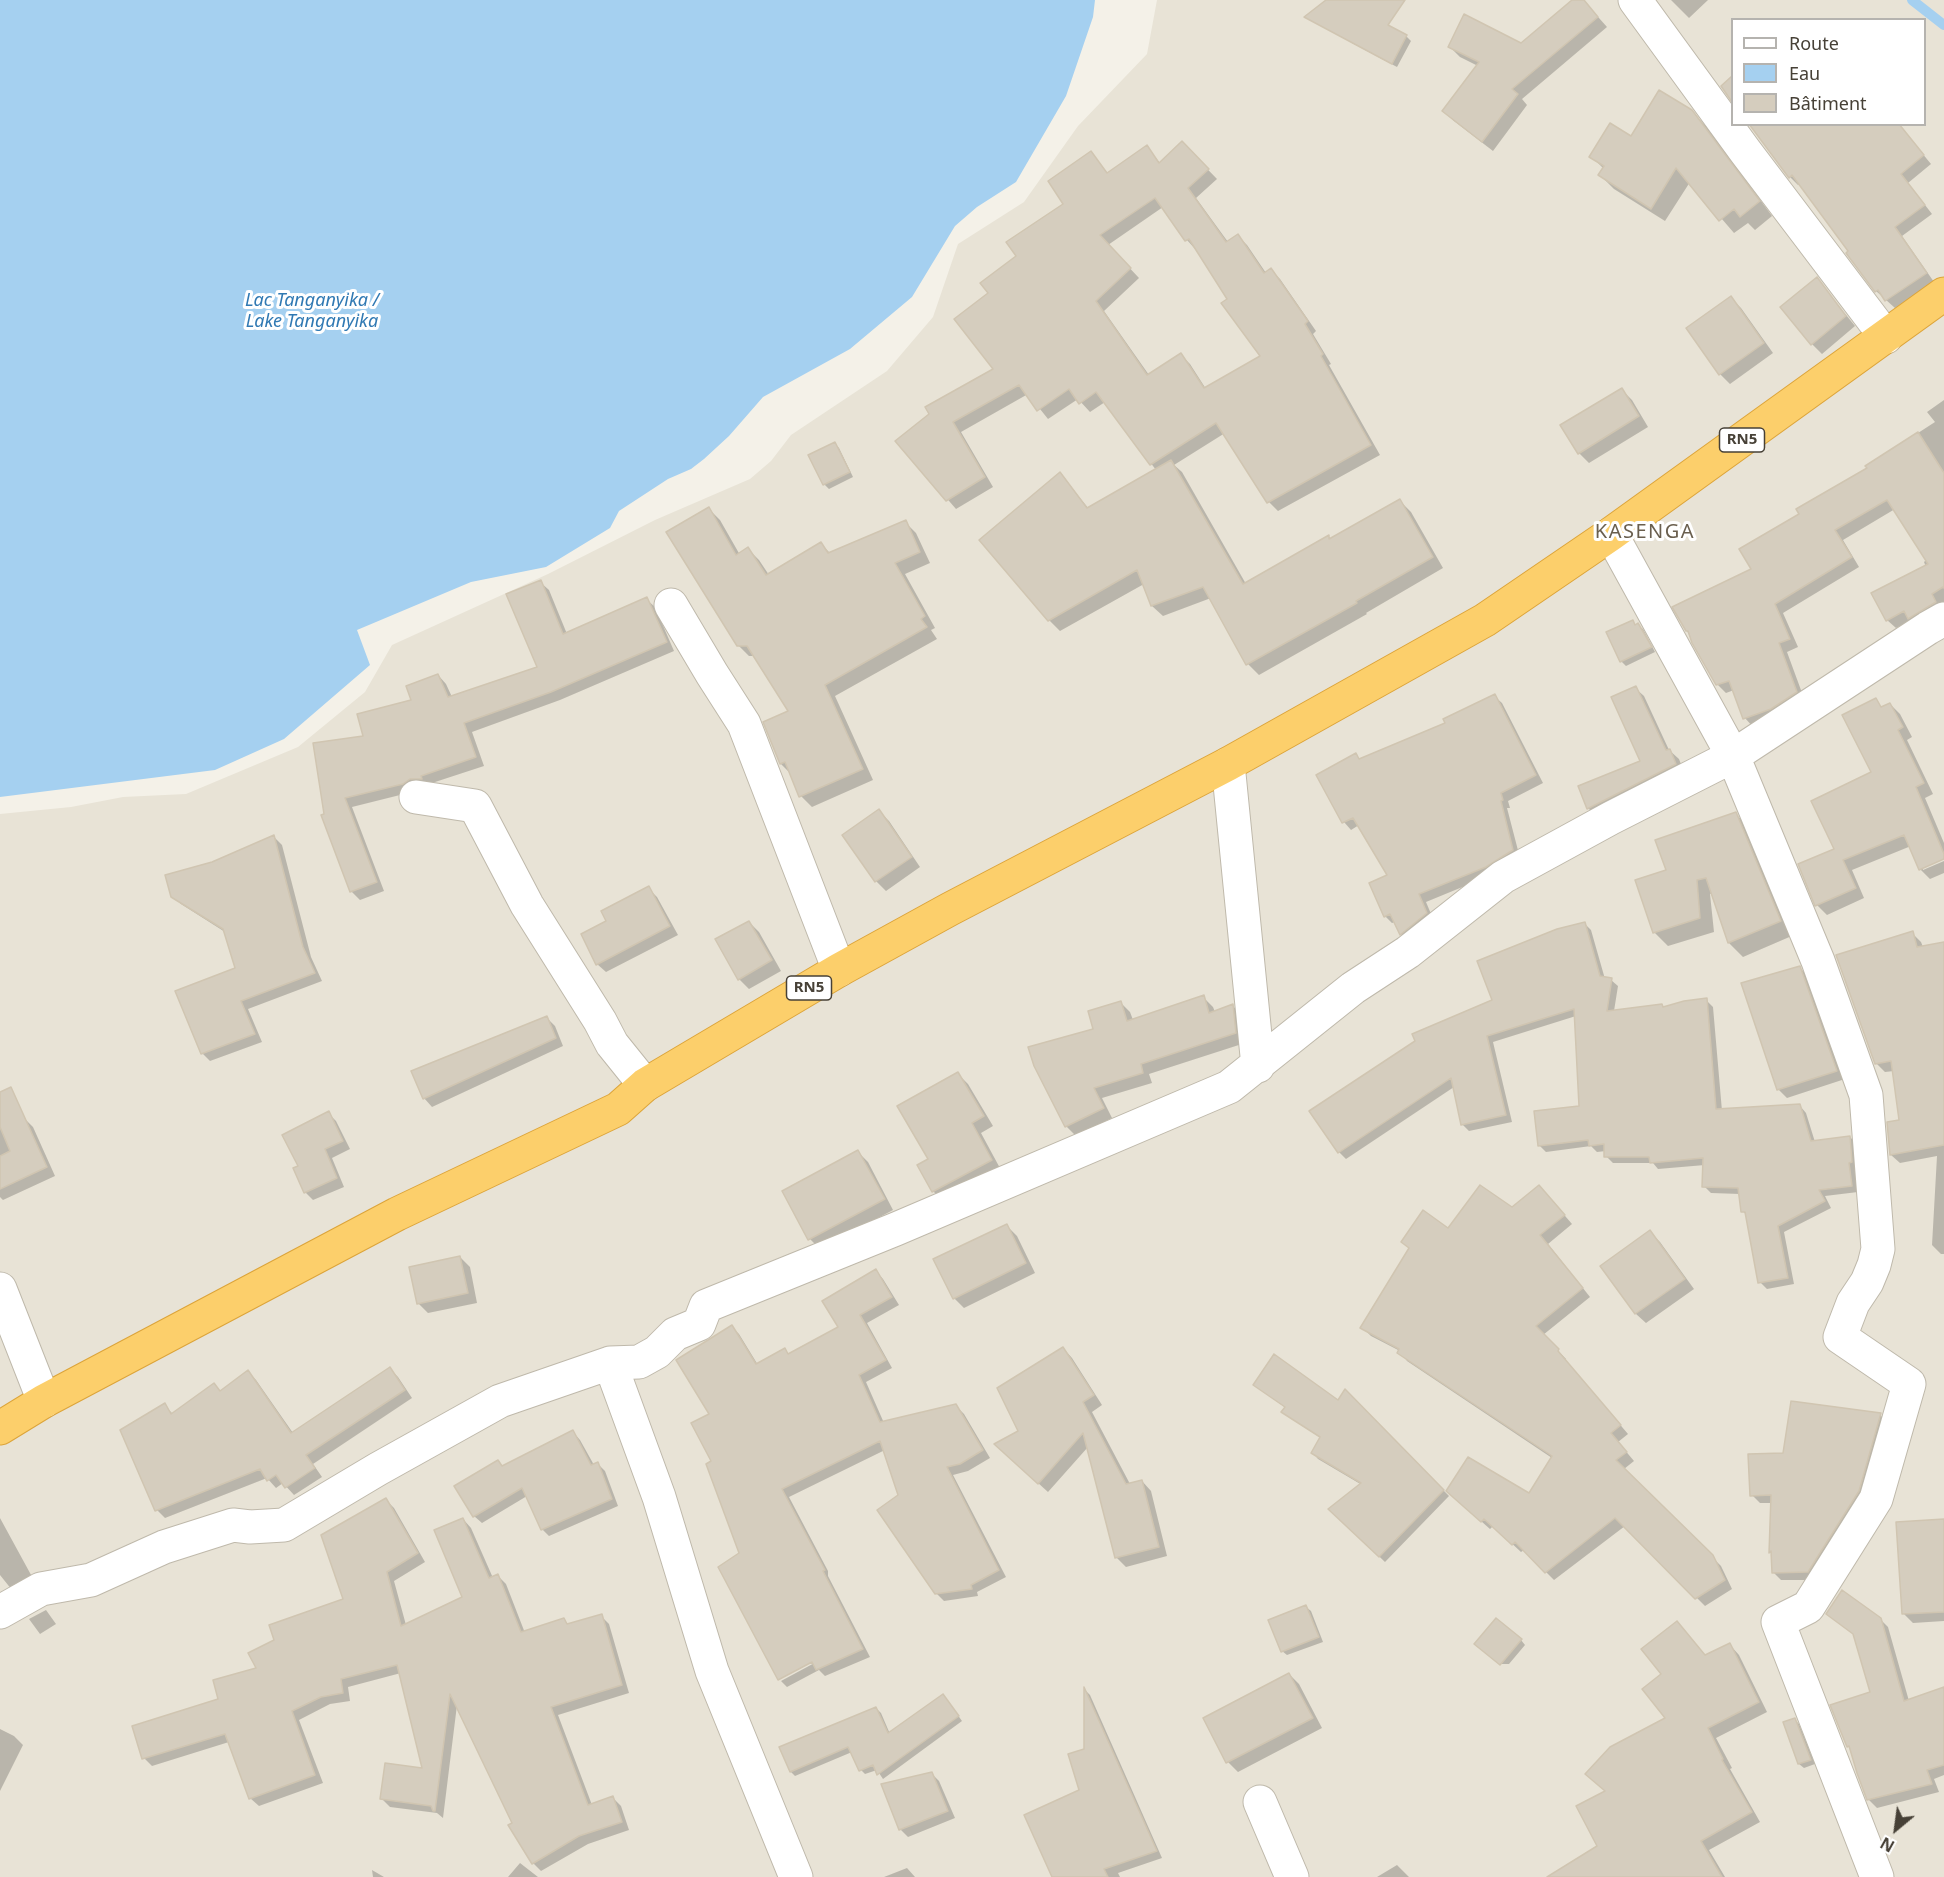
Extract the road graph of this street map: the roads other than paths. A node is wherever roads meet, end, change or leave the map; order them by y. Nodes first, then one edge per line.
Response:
1 (1635, 0) edge
2 (1944, 294) edge
3 (1886, 337) junction
4 (1611, 534) junction
5 (671, 604) dead end
6 (1944, 619) edge
7 (1734, 756) junction
8 (1228, 764) junction
9 (416, 797) dead end
10 (839, 970) junction
11 (1258, 1066) junction
12 (645, 1085) junction
13 (0, 1288) edge
14 (610, 1363) junction
15 (44, 1401) junction
16 (0, 1428) edge
17 (0, 1612) edge
18 (1260, 1802) dead end
19 (796, 1877) edge
20 (1292, 1877) edge
21 (1877, 1877) edge

1 - 3 street
2 - 3 highway, RN5
3 - 4 highway, RN5
4 - 7 street
4 - 8 highway, RN5
5 - 10 street
6 - 7 street
7 - 11 street
7 - 21 street
8 - 10 highway, RN5
8 - 11 street
9 - 12 street
10 - 12 highway, RN5
11 - 14 street
12 - 15 highway, RN5
13 - 15 street
14 - 17 street
14 - 19 street
15 - 16 highway, RN5
18 - 20 street

